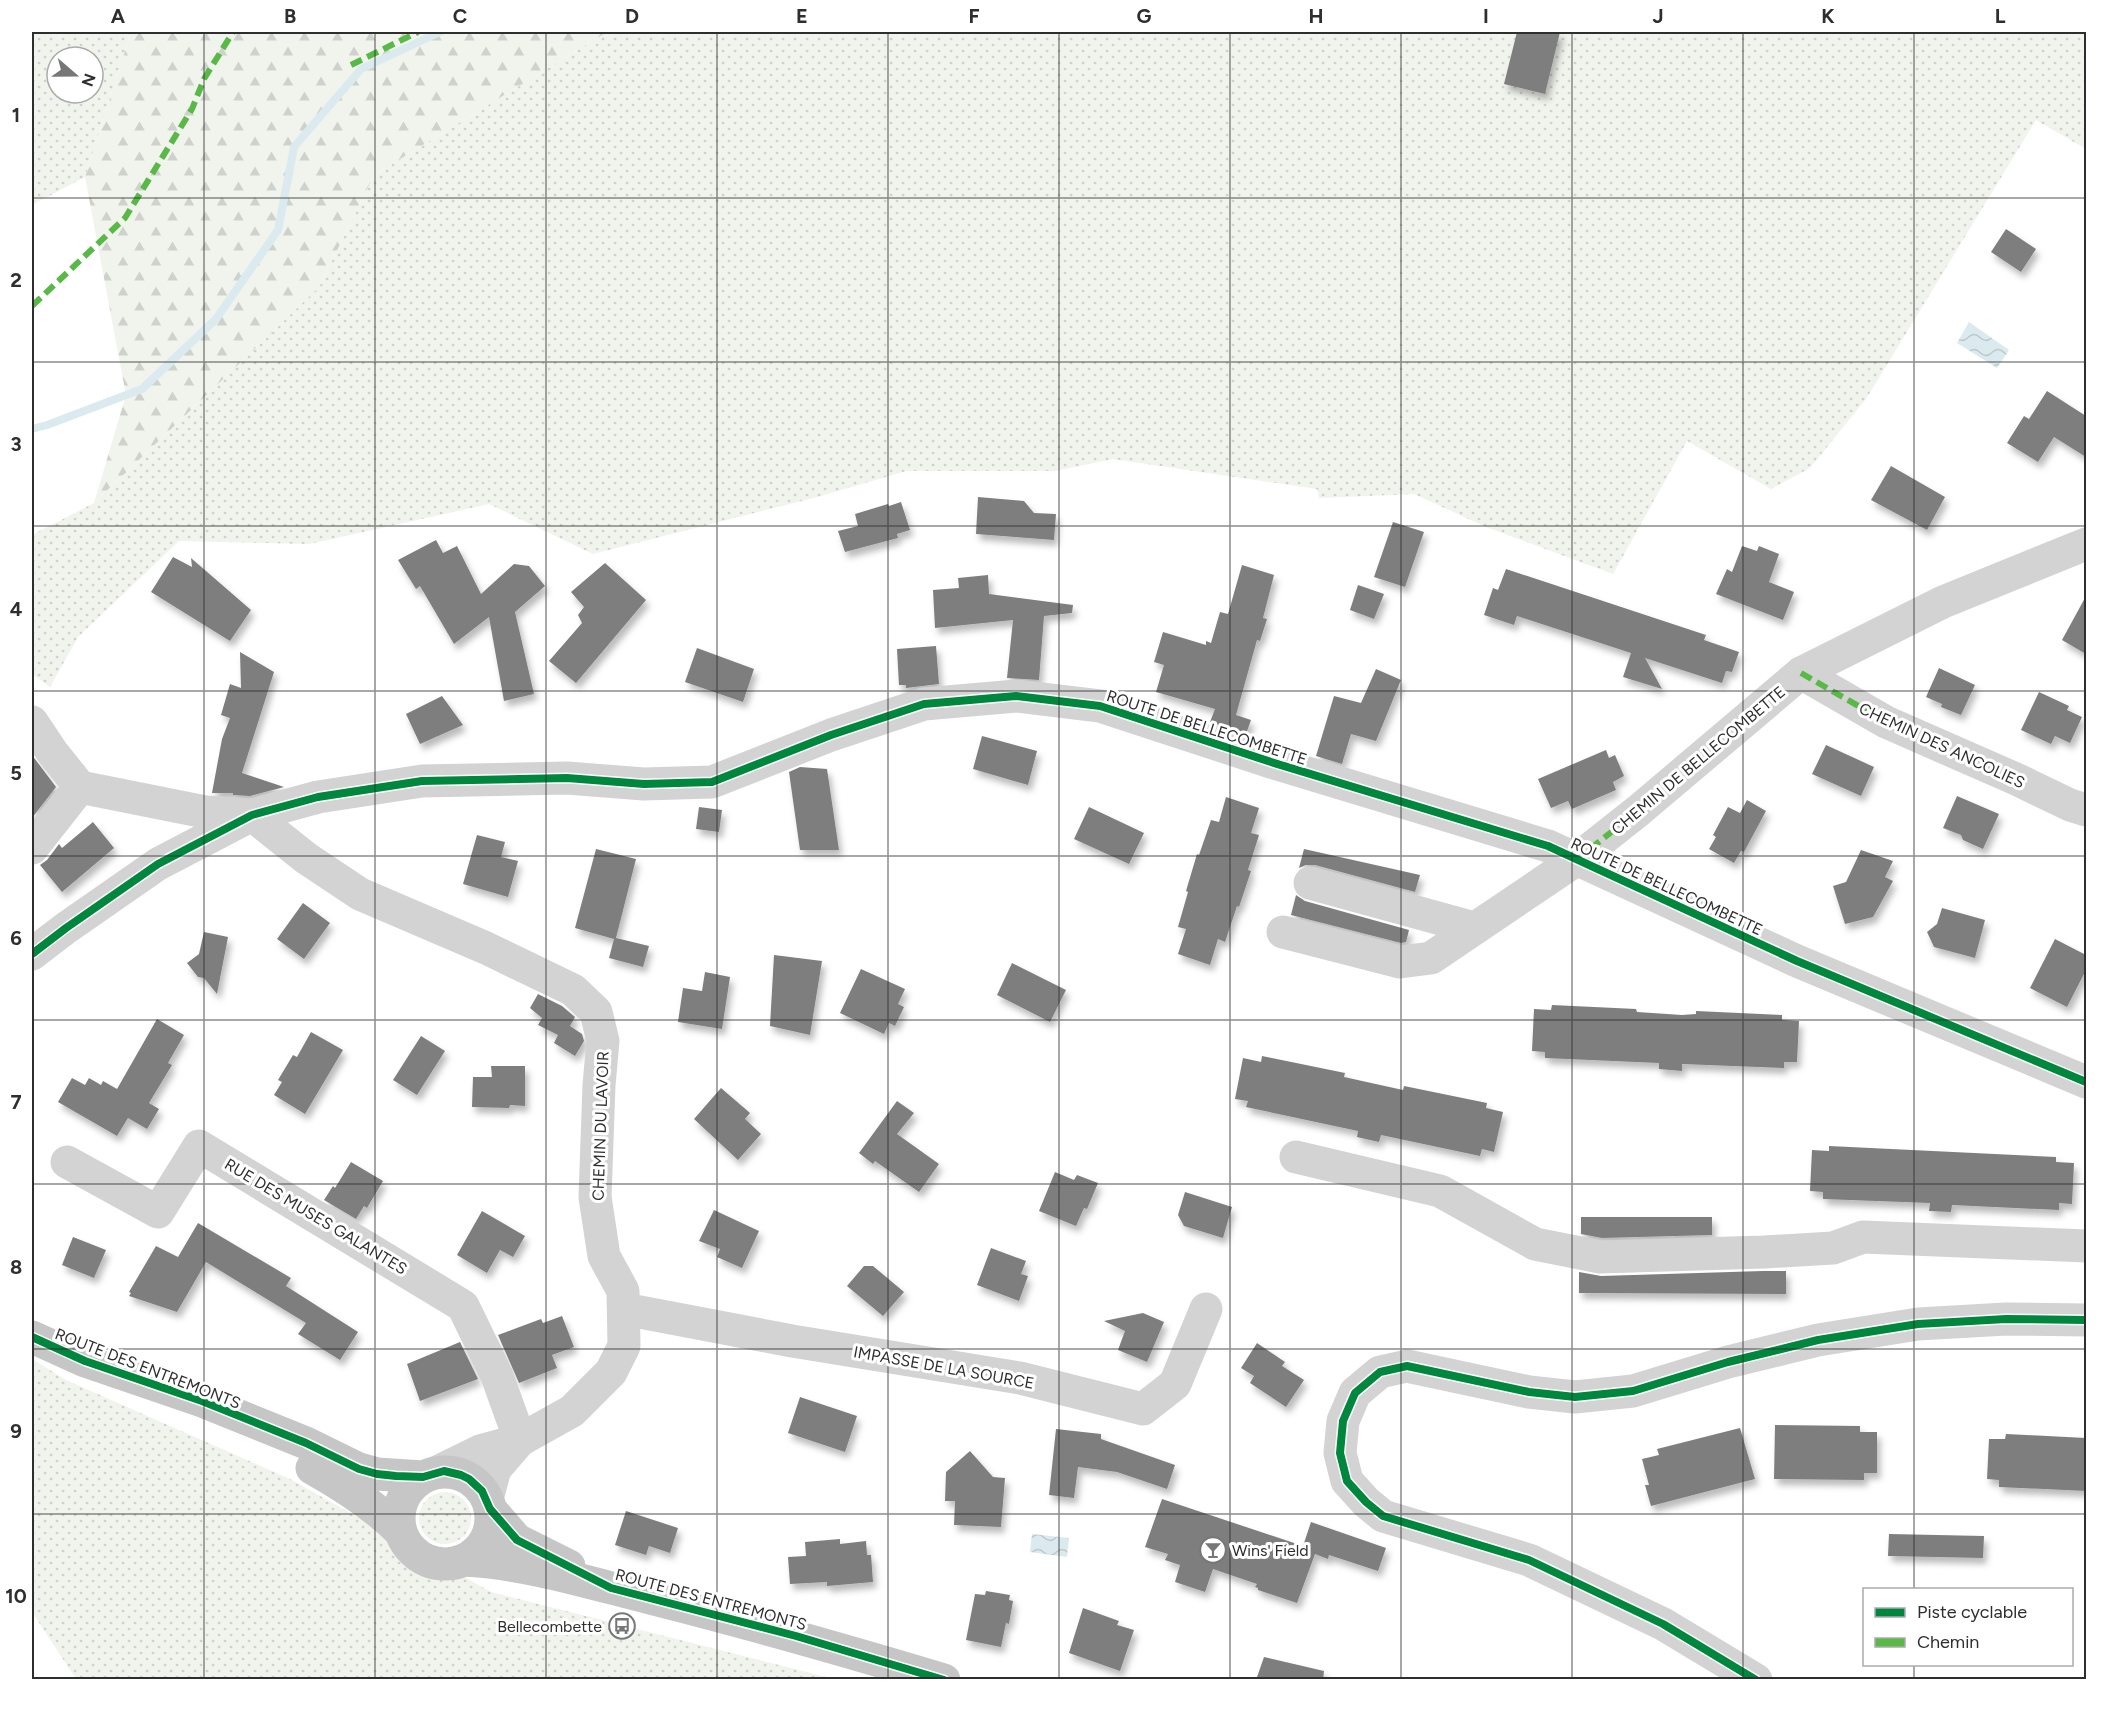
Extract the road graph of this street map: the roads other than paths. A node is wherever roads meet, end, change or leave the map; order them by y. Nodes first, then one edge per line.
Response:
1 (2086, 543) edge
2 (1801, 673) junction
3 (32, 722) edge
4 (80, 787) junction
5 (2086, 810) edge
6 (252, 815) junction
7 (32, 848) edge
8 (1576, 860) junction
9 (1310, 883) dead end
10 (1474, 928) junction
11 (1282, 932) dead end
12 (32, 954) edge
13 (2086, 1082) edge
14 (1296, 1157) dead end
15 (67, 1162) dead end
16 (2086, 1246) edge
17 (624, 1309) junction
18 (1206, 1309) dead end
19 (2086, 1320) edge
20 (32, 1338) edge
21 (222, 1410) junction
22 (520, 1440) junction
23 (429, 1475) junction
24 (488, 1504) junction
25 (400, 1531) junction
26 (464, 1560) junction
27 (611, 1588) junction
28 (944, 1680) edge
29 (1756, 1680) edge

1 - 2 street, CHEMIN DE BELLECOMBETTE
2 - 5 street, CHEMIN DES ANCOLIES
2 - 8 street, CHEMIN DE BELLECOMBETTE
3 - 4 street
4 - 6 street, ROUTE DE BELLECOMBETTE
4 - 7 street
6 - 8 street, ROUTE DE BELLECOMBETTE
6 - 12 street, ROUTE DE BELLECOMBETTE
6 - 17 street, CHEMIN DU LAVOIR
8 - 10 street, CHEMIN DE BELLECOMBETTE
8 - 13 street, ROUTE DE BELLECOMBETTE
9 - 10 street
10 - 11 street, CHEMIN DE BELLECOMBETTE
14 - 16 street
15 - 22 street, RUE DES MUSES GALANTES
17 - 18 street, IMPASSE DE LA SOURCE
17 - 22 street, CHEMIN DU LAVOIR
19 - 29 street
20 - 21 main road, ROUTE DES ENTREMONTS
21 - 23 main road, ROUTE DES ENTREMONTS
21 - 25 main road, ROUTE DES ENTREMONTS
22 - 23 street, CHEMIN DU LAVOIR
22 - 24 street, CHEMIN DU LAVOIR
23 - 24 main road, ROUTE DES ENTREMONTS
23 - 25 main road
24 - 26 main road
24 - 27 main road, ROUTE DES ENTREMONTS
25 - 26 main road, ROUTE DES ENTREMONTS
26 - 27 main road, ROUTE DES ENTREMONTS
27 - 28 main road, ROUTE DES ENTREMONTS

